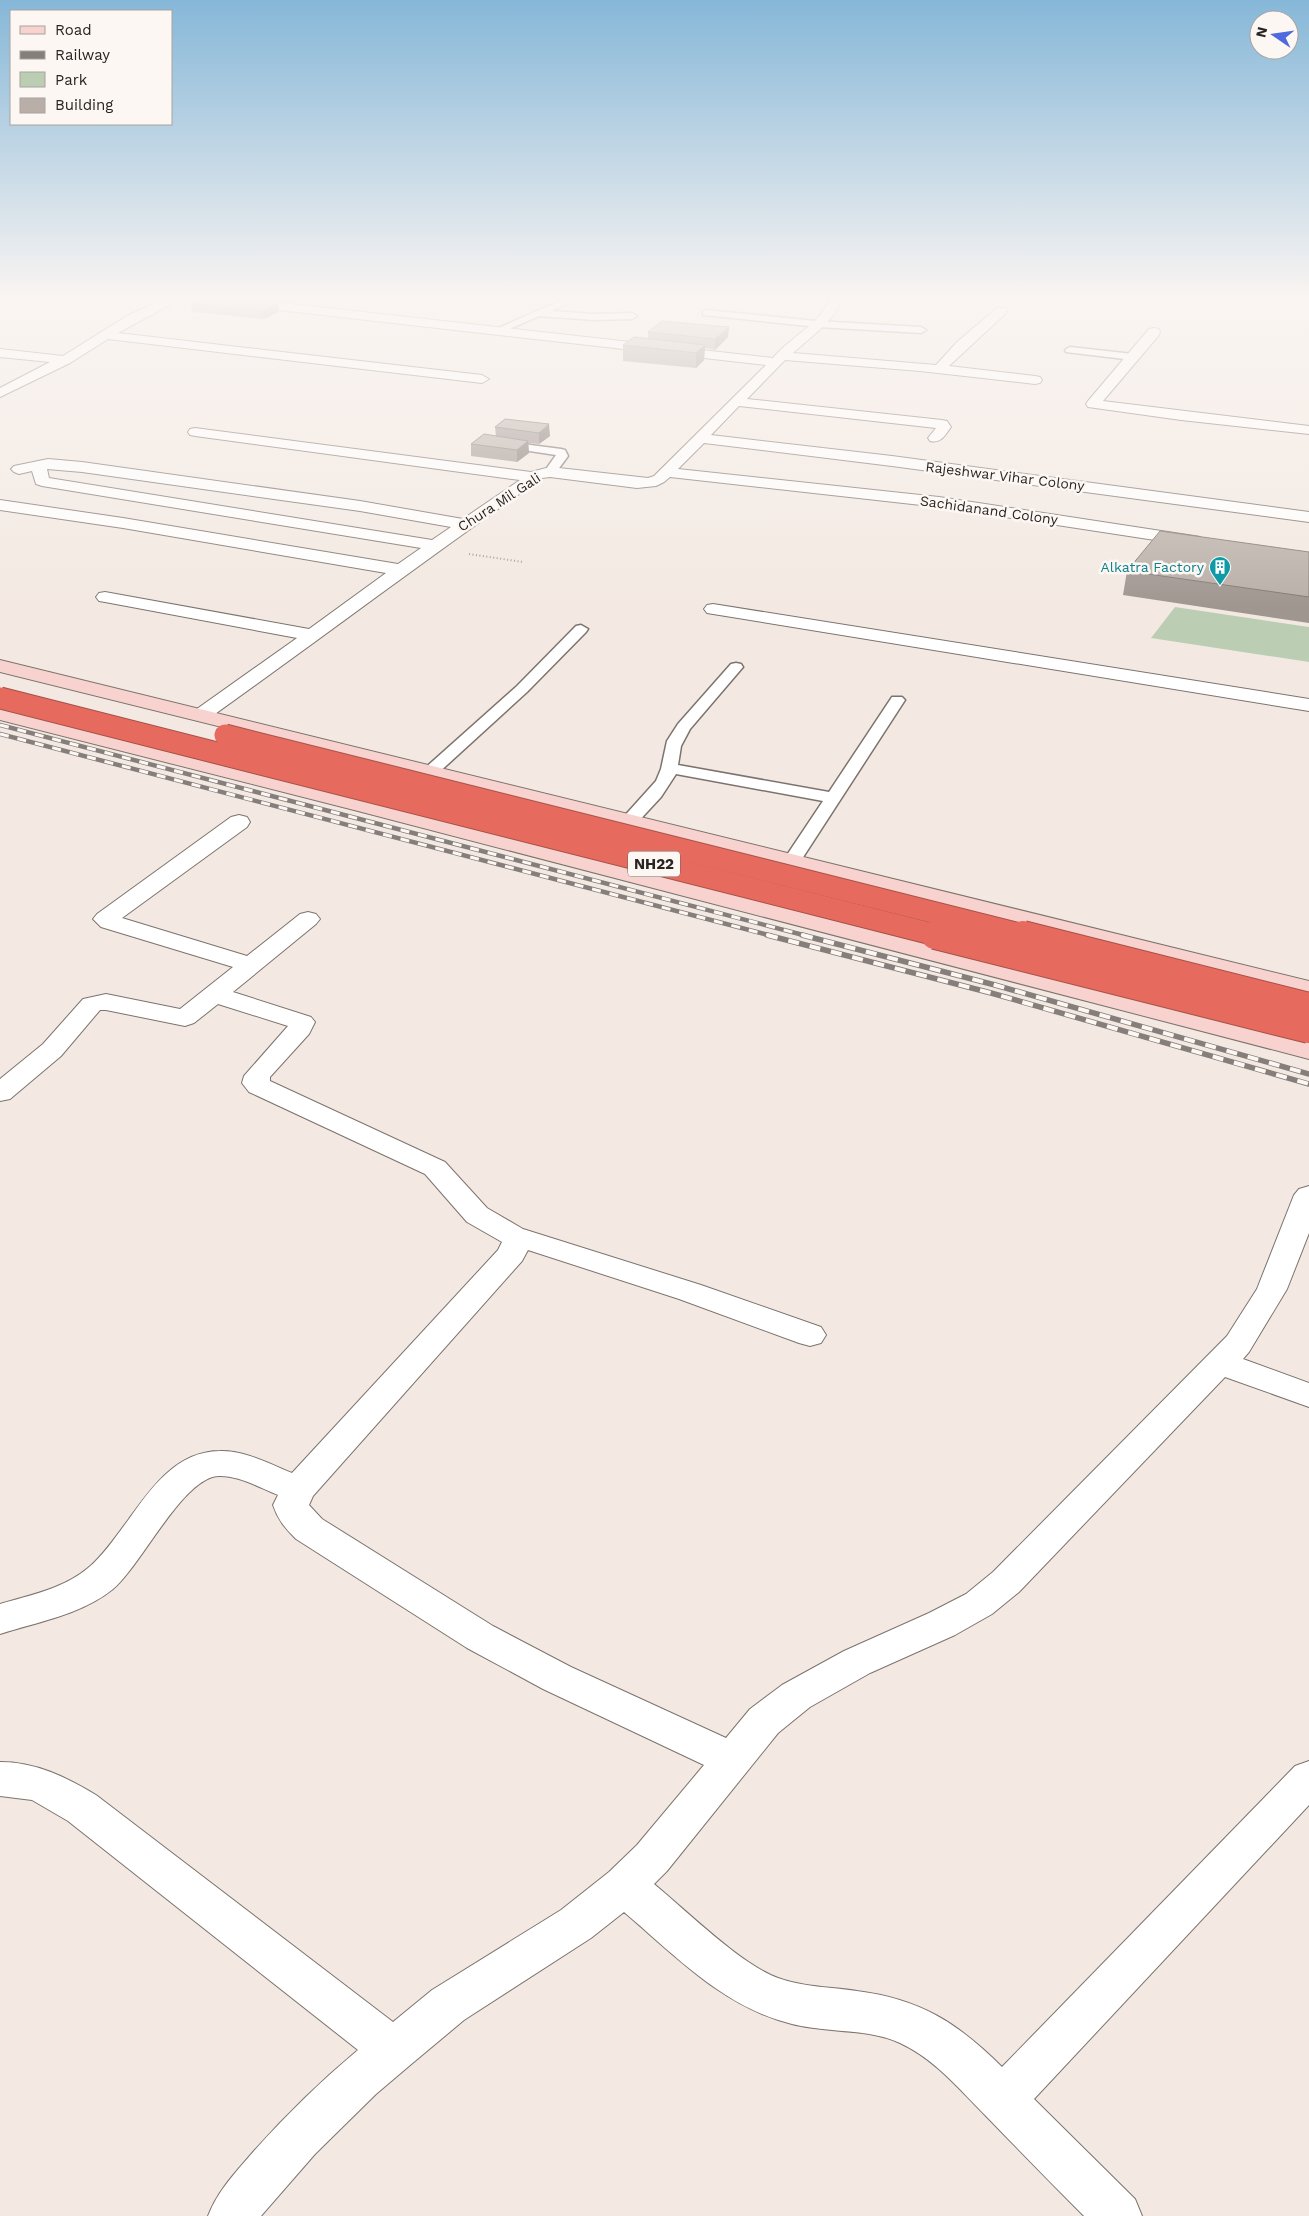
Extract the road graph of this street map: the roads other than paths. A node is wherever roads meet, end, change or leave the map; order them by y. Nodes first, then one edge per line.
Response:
1 (1096, 400) edge
2 (737, 402) joint
3 (1309, 430) edge
4 (195, 432) dead end
5 (700, 438) junction
6 (935, 438) dead end
7 (489, 442) edge
8 (0, 467) edge
9 (19, 469) junction
10 (550, 472) junction
11 (667, 472) junction
12 (533, 477) junction
13 (0, 505) edge
14 (1309, 517) edge
15 (465, 524) junction
16 (1211, 544) edge
17 (433, 546) junction
18 (401, 570) junction
19 (105, 597) dead end
20 (713, 610) dead end
21 (581, 629) dead end
22 (313, 635) junction
23 (0, 666) edge
24 (736, 666) dead end
25 (0, 681) edge
26 (0, 698) edge
27 (897, 700) dead end
28 (1309, 706) edge
29 (0, 714) edge
30 (201, 715) junction
31 (269, 732) junction
32 (212, 767) junction
33 (670, 768) junction
34 (430, 772) junction
35 (834, 798) junction
36 (629, 821) junction
37 (239, 822) dead end
38 (792, 861) junction
39 (308, 919) dead end
40 (251, 965) junction
41 (1309, 989) edge
42 (215, 995) junction
43 (1309, 1007) edge
44 (1309, 1029) edge
45 (1309, 1051) edge
46 (0, 1094) edge
47 (1309, 1195) edge
48 (515, 1236) junction
49 (810, 1335) dead end
50 (1220, 1363) junction
51 (1309, 1395) edge
52 (298, 1489) junction
53 (0, 1619) edge
54 (731, 1759) junction
55 (1309, 1778) edge
56 (0, 1779) edge
57 (624, 1886) junction
58 (393, 2050) junction
59 (1002, 2100) junction
60 (232, 2216) edge
61 (1118, 2216) edge

1 - 3 street
2 - 5 street, Chura Mil Gali
2 - 6 street
4 - 12 street
5 - 11 street, Chura Mil Gali
5 - 14 street, Rajeshwar Vihar Colony
7 - 10 lane
8 - 9 street
9 - 15 street
9 - 17 street
10 - 11 street, Chura Mil Gali
10 - 12 street, Chura Mil Gali
11 - 16 street, Sachidanand Colony
12 - 15 street, Chura Mil Gali
13 - 18 street
15 - 17 street, Chura Mil Gali
17 - 18 street, Chura Mil Gali
18 - 22 street, Chura Mil Gali
19 - 22 street
20 - 28 street
21 - 34 lane
22 - 30 street, Chura Mil Gali
23 - 30 street
24 - 33 lane
25 - 43 highway, NH22, bridge
26 - 44 highway, NH22, bridge
27 - 35 lane
29 - 32 street
30 - 31 street
31 - 32 street
31 - 34 street
32 - 45 street
33 - 35 lane
33 - 36 lane
34 - 36 street
35 - 38 lane
36 - 38 street
37 - 40 street
38 - 41 street
39 - 40 street
40 - 42 street
42 - 46 street
42 - 48 street
47 - 50 street
48 - 49 street
48 - 52 street
50 - 51 street
50 - 54 street
52 - 53 street
52 - 54 street
54 - 57 street
55 - 59 street
56 - 58 street
57 - 58 street
57 - 59 street
58 - 60 street
59 - 61 street

